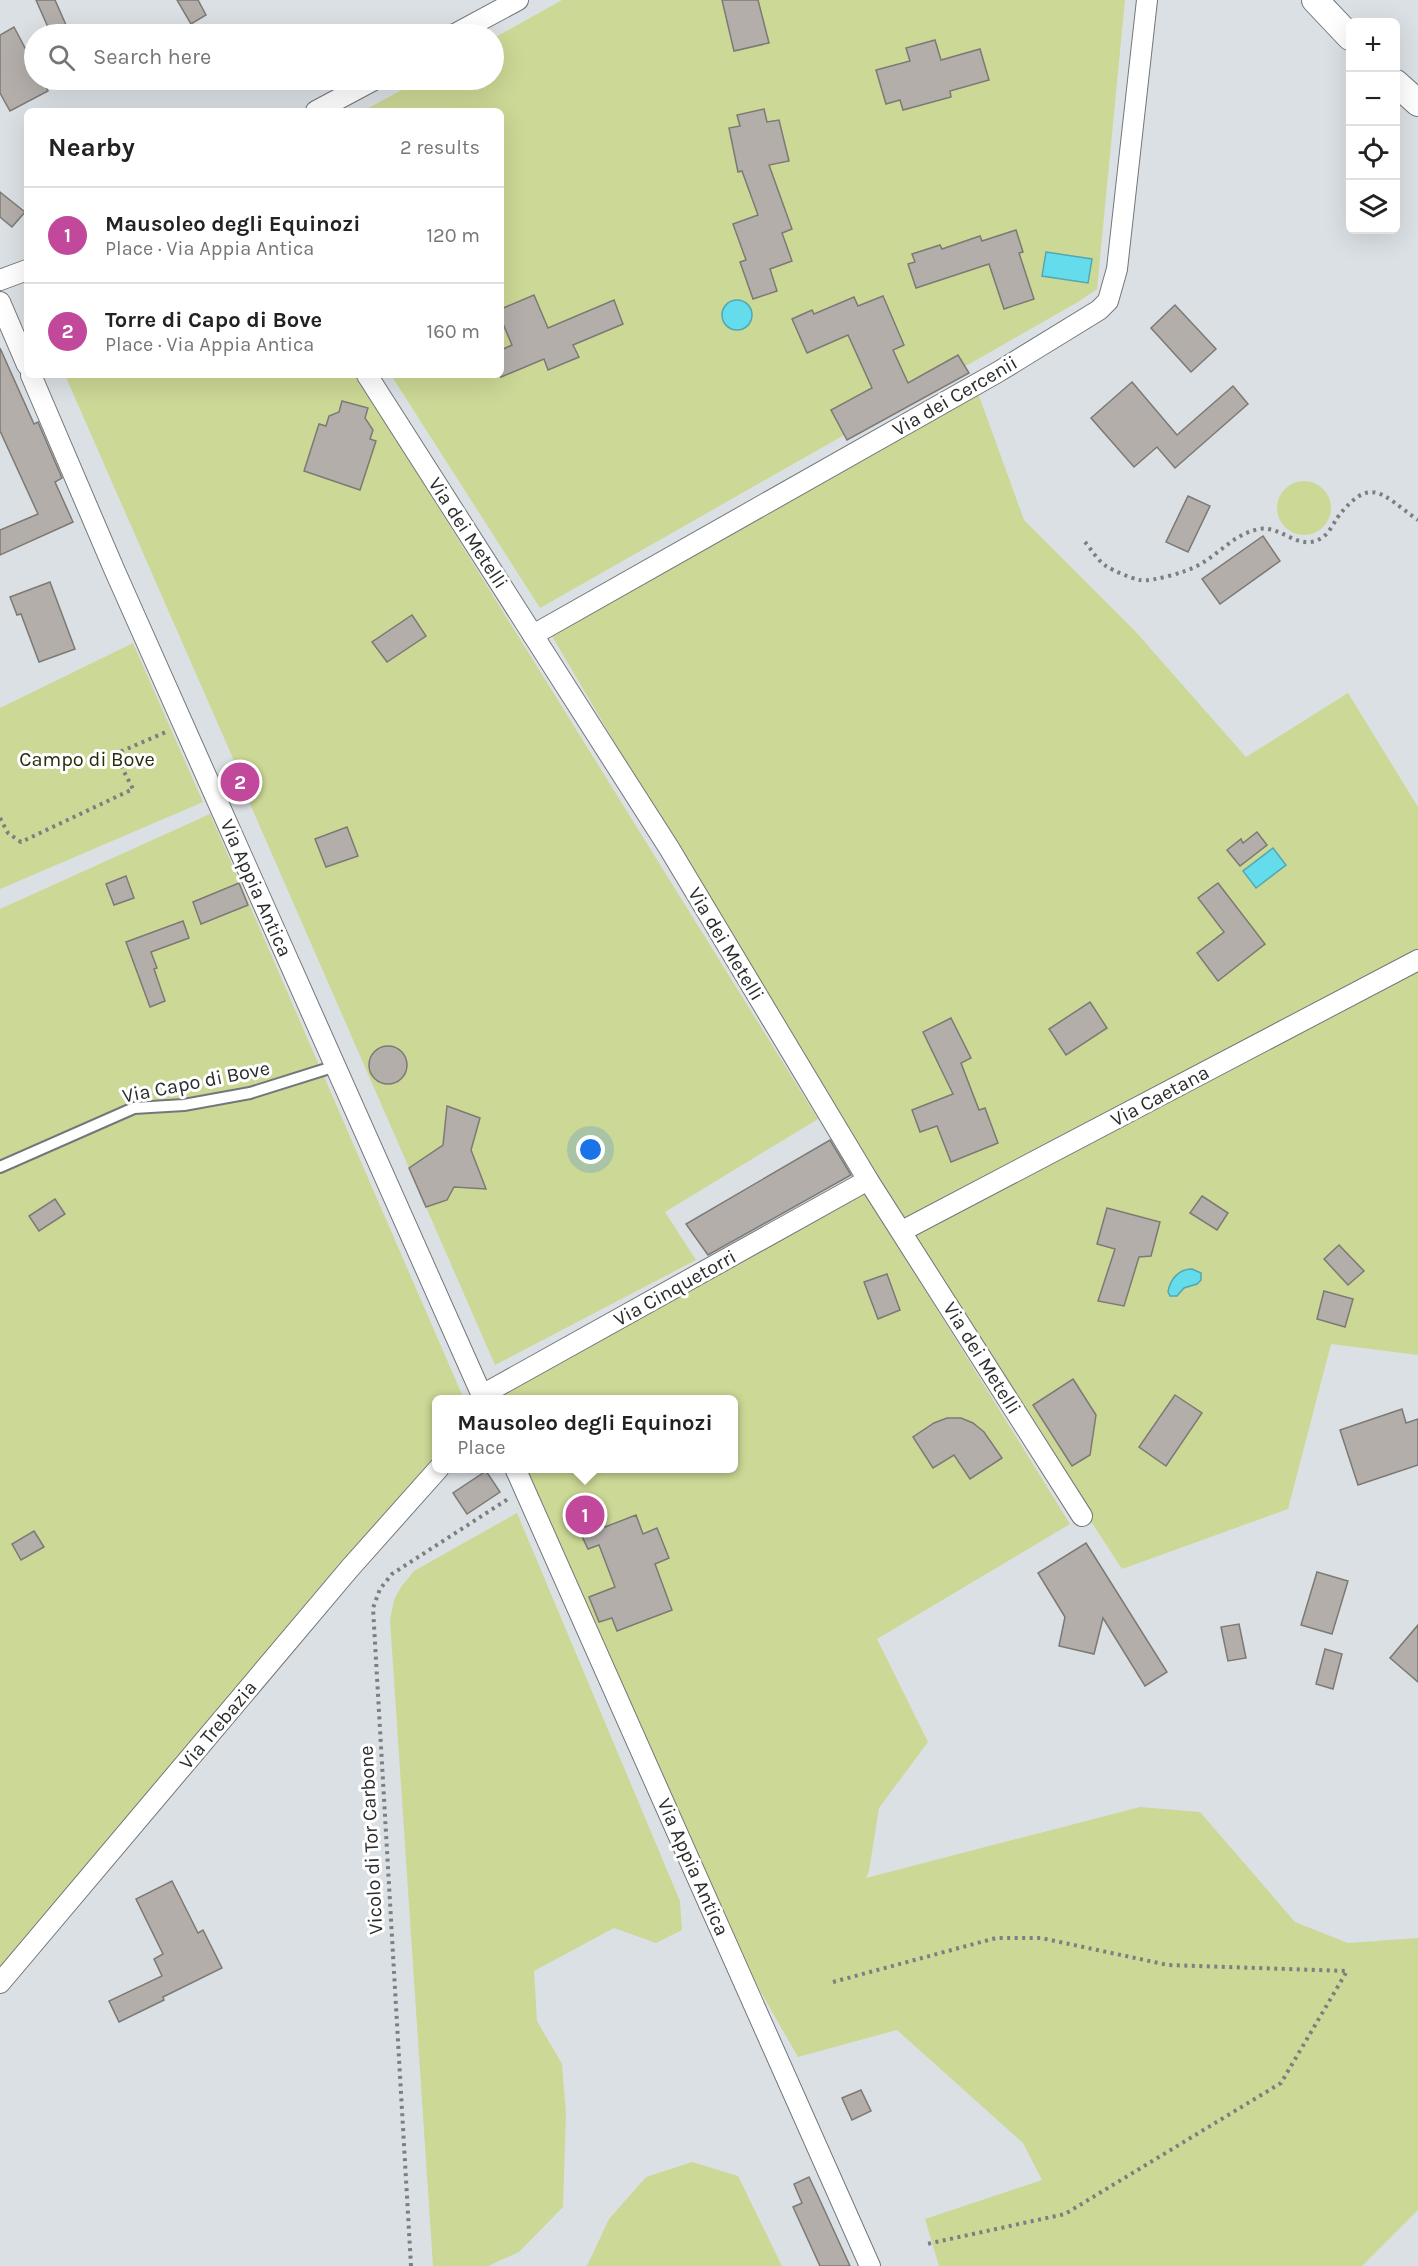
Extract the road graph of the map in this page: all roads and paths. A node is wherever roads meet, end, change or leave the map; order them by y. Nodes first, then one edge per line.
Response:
1 (518, 0) edge
2 (1147, 0) edge
3 (1316, 0) edge
4 (474, 24) edge
5 (1346, 33) edge
6 (1400, 87) edge
7 (355, 90) edge
8 (1418, 103) edge
9 (322, 108) edge
10 (24, 271) edge
11 (0, 280) edge
12 (0, 302) edge
13 (24, 357) edge
14 (32, 378) edge
15 (369, 378) edge
16 (1418, 520) edge
17 (1085, 542) dead end
18 (533, 635) junction
19 (184, 725) junction
20 (0, 818) edge
21 (2, 827) edge
22 (1418, 960) edge
23 (336, 1066) junction
24 (0, 1167) edge
25 (868, 1180) junction
26 (902, 1231) junction
27 (482, 1395) edge
28 (487, 1395) edge
29 (435, 1473) edge
30 (517, 1473) edge
31 (524, 1489) junction
32 (1082, 1516) dead end
33 (833, 1982) dead end
34 (0, 1983) edge
35 (927, 2244) dead end
36 (411, 2266) edge
37 (870, 2266) edge

1 - 4 street
2 - 18 street, Via dei Cercenii
3 - 5 street
6 - 8 street
7 - 9 street
10 - 11 street
12 - 13 street
14 - 19 street, Via Appia Antica
15 - 18 street, Via dei Metelli
16 - 17 path
18 - 25 street, Via dei Metelli
19 - 21 path
19 - 23 street, Via Appia Antica
20 - 21 path
22 - 26 street, Via Caetana
23 - 24 lane, Via Capo di Bove
23 - 27 street, Via Appia Antica
25 - 26 street, Via dei Metelli
25 - 28 street, Via Cinquetorri
26 - 32 street, Via dei Metelli
29 - 34 street, Via Trebazia
30 - 31 street, Via Appia Antica
31 - 36 path, Vicolo di Tor Carbone
31 - 37 street, Via Appia Antica
33 - 35 path

